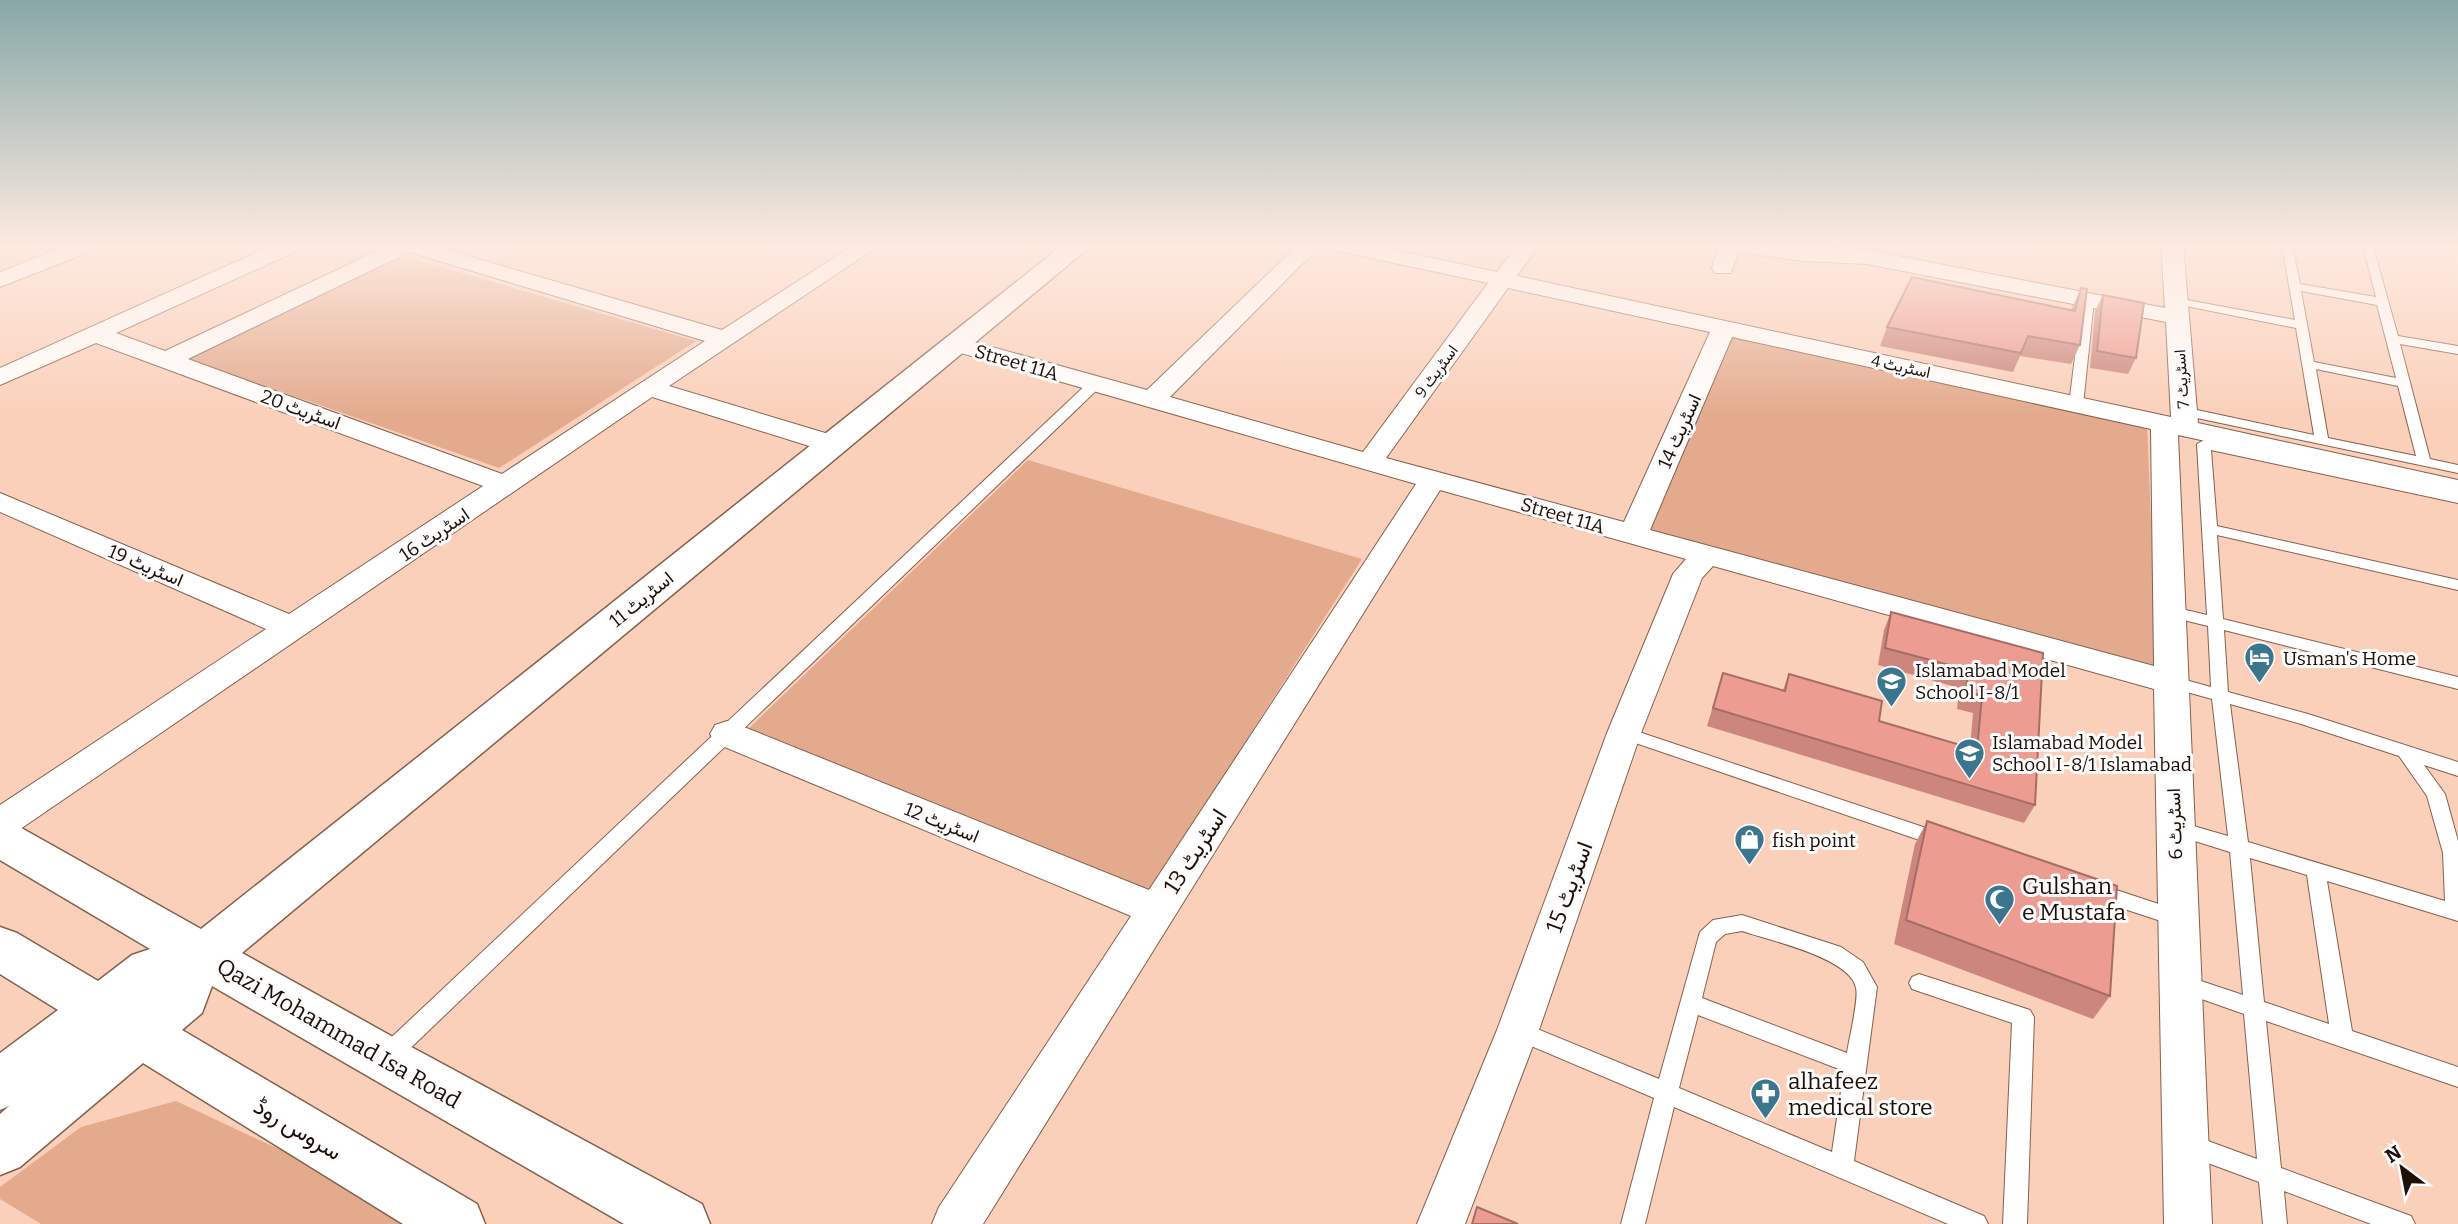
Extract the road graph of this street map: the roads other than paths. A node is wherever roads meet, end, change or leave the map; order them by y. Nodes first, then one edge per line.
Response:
1 (165, 302) edge
2 (288, 302) edge
3 (601, 302) edge
4 (782, 302) edge
5 (1008, 302) edge
6 (1252, 302) edge
7 (1486, 302) edge
8 (1602, 302) edge
9 (2088, 302) edge
10 (2109, 302) edge
11 (2176, 302) edge
12 (2297, 302) edge
13 (2383, 302) edge
14 (2176, 309) junction
15 (2301, 325) junction
16 (1724, 328) junction
17 (95, 334) junction
18 (2393, 338) junction
19 (726, 339) junction
20 (956, 344) junction
21 (2458, 350) edge
22 (167, 360) junction
23 (2308, 364) junction
24 (0, 377) edge
25 (1095, 384) junction
26 (2404, 384) junction
27 (649, 388) junction
28 (1152, 400) junction
29 (2076, 405) junction
30 (2177, 421) junction
31 (2322, 440) junction
32 (832, 444) junction
33 (1369, 462) junction
34 (2424, 462) junction
35 (2458, 469) edge
36 (1434, 478) junction
37 (507, 485) junction
38 (2458, 488) edge
39 (2458, 499) edge
40 (0, 502) edge
41 (2210, 529) junction
42 (1633, 535) junction
43 (1706, 555) junction
44 (2458, 585) edge
45 (2169, 611) junction
46 (2216, 622) junction
47 (292, 628) junction
48 (2171, 682) junction
49 (2458, 683) edge
50 (2220, 695) junction
51 (1624, 733) junction
52 (727, 734) junction
53 (2406, 753) junction
54 (2458, 769) edge
55 (0, 824) edge
56 (2174, 827) junction
57 (0, 838) edge
58 (1953, 844) edge
59 (2239, 847) junction
60 (2316, 870) junction
61 (2086, 888) edge
62 (1157, 910) junction
63 (2457, 913) edge
64 (2179, 918) junction
65 (0, 948) edge
66 (199, 960) junction
67 (1919, 983) dead end
68 (2180, 984) junction
69 (1690, 1003) junction
70 (2254, 1009) junction
71 (118, 1021) junction
72 (1518, 1030) junction
73 (2342, 1038) junction
74 (383, 1059) junction
75 (1856, 1066) junction
76 (2458, 1077) edge
77 (1668, 1092) junction
78 (10, 1118) edge
79 (2185, 1144) junction
80 (1841, 1168) junction
81 (2271, 1175) junction
82 (2358, 1216) edge
83 (456, 1224) edge
84 (681, 1224) edge
85 (956, 1224) edge
86 (1441, 1224) edge
87 (1633, 1224) edge
88 (1976, 1224) edge
89 (2015, 1224) edge
90 (2188, 1224) edge
91 (2275, 1224) edge
92 (2403, 1224) edge

1 - 17 street
2 - 22 street
3 - 19 street
4 - 19 street, اسٹریٹ 16
5 - 20 street, اسٹریٹ 11
6 - 28 street
7 - 33 street, اسٹریٹ 9
8 - 16 street, اسٹریٹ 4
9 - 29 lane
10 - 14 street
11 - 14 street, اسٹریٹ 7
12 - 15 lane
13 - 18 lane
14 - 15 lane
14 - 30 street, اسٹریٹ 7
15 - 23 lane
16 - 29 street, اسٹریٹ 4
16 - 42 street, اسٹریٹ 14
17 - 22 street, اسٹریٹ 20
17 - 24 street
18 - 21 lane
18 - 26 lane
19 - 27 street, اسٹریٹ 16
20 - 25 street, Street 11A
20 - 32 street, اسٹریٹ 11
22 - 37 street, اسٹریٹ 20
23 - 26 lane
23 - 31 lane
25 - 28 street, Street 11A
25 - 52 lane
26 - 34 lane
27 - 32 street
27 - 37 street, اسٹریٹ 16
28 - 33 street, Street 11A
29 - 30 street, اسٹریٹ 4
30 - 31 lane
30 - 38 street, اسٹریٹ 4
30 - 45 street, اسٹریٹ 6
31 - 34 lane
32 - 66 street, اسٹریٹ 11
33 - 36 street, Street 11A
34 - 35 lane
36 - 42 street, Street 11A
36 - 62 street, اسٹریٹ 13
37 - 47 street, اسٹریٹ 16
39 - 41 lane
40 - 47 street, اسٹریٹ 19
41 - 44 lane
41 - 46 lane
42 - 43 street, Street 11A
43 - 48 street, Street 11A
43 - 51 street, اسٹریٹ 15
45 - 46 lane
45 - 48 street, اسٹریٹ 6
46 - 49 lane
46 - 50 lane
47 - 55 street, اسٹریٹ 16
48 - 50 lane
48 - 56 street, اسٹریٹ 6
50 - 53 lane
50 - 59 lane
51 - 58 lane
51 - 72 street, اسٹریٹ 15
52 - 62 street, اسٹریٹ 12
52 - 74 lane
53 - 54 lane
53 - 63 lane
56 - 59 lane
56 - 64 street, اسٹریٹ 6
57 - 66 street, Qazi Mohammad Isa Road
59 - 60 lane
59 - 70 lane
60 - 63 lane
60 - 73 lane
61 - 64 lane
62 - 85 street, اسٹریٹ 13
64 - 68 street, اسٹریٹ 6
65 - 71 street, سروس روڈ
66 - 71 street
66 - 74 street, Qazi Mohammad Isa Road
67 - 89 lane
68 - 70 lane
68 - 79 street, اسٹریٹ 6
69 - 75 lane
69 - 75 lane
69 - 77 lane
70 - 73 lane
70 - 81 lane
71 - 78 street
71 - 83 street, سروس روڈ
72 - 77 lane
72 - 86 street, اسٹریٹ 15
73 - 76 lane
74 - 84 street, Qazi Mohammad Isa Road
75 - 80 lane
77 - 80 lane
77 - 87 lane
79 - 81 lane
79 - 90 street, اسٹریٹ 6
80 - 88 lane
81 - 82 lane
81 - 91 lane
82 - 92 lane

